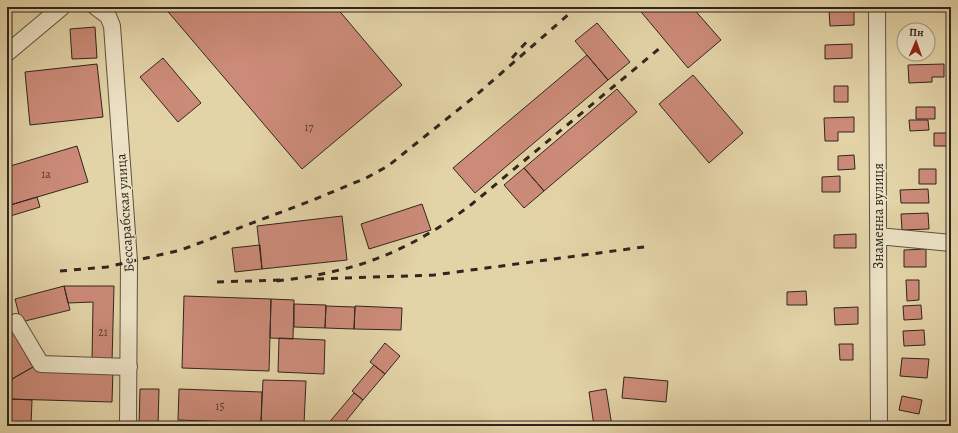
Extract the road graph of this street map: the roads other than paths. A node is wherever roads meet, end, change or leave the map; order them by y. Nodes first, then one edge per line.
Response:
1 (96, 7) edge
2 (877, 7) edge
3 (54, 10) edge
4 (7, 53) edge
5 (878, 236) junction
6 (951, 244) edge
7 (16, 322) dead end
8 (128, 367) junction
9 (128, 426) edge
10 (879, 426) edge

1 - 8 street, Бессарабская улица
2 - 5 street, Знаменна вулиця
3 - 4 street
5 - 6 street
5 - 10 street, Знаменна вулиця
7 - 8 street
8 - 9 street, Бессарабская улица

